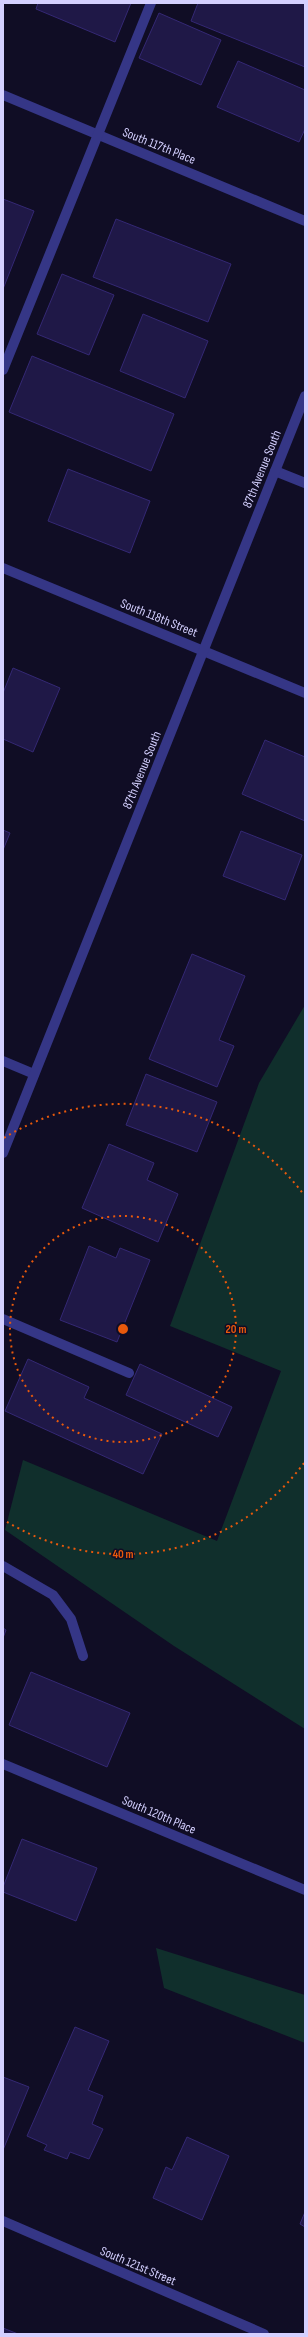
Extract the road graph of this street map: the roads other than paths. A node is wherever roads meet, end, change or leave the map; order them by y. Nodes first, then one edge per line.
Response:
1 (151, 3) edge
2 (3, 95) edge
3 (98, 135) junction
4 (305, 221) edge
5 (3, 370) edge
6 (305, 396) edge
7 (275, 471) junction
8 (305, 482) edge
9 (3, 568) edge
10 (203, 650) junction
11 (305, 693) edge
12 (3, 1061) edge
13 (34, 1074) junction
14 (3, 1153) edge
15 (3, 1319) edge
16 (128, 1373) dead end
17 (3, 1566) edge
18 (83, 1656) dead end
19 (3, 1764) edge
20 (305, 1890) edge
21 (3, 2222) edge
22 (264, 2334) edge

1 - 3 street
2 - 3 street, South 117th Place
3 - 4 street, South 117th Place
3 - 5 street
6 - 7 street, 87th Avenue South
7 - 8 street
7 - 10 street, 87th Avenue South
9 - 10 street, South 118th Street
10 - 11 street, South 118th Street
10 - 13 street, 87th Avenue South
12 - 13 street
13 - 14 street, 87th Avenue South
15 - 16 street
17 - 18 street
19 - 20 street, South 120th Place
21 - 22 street, South 121st Street

